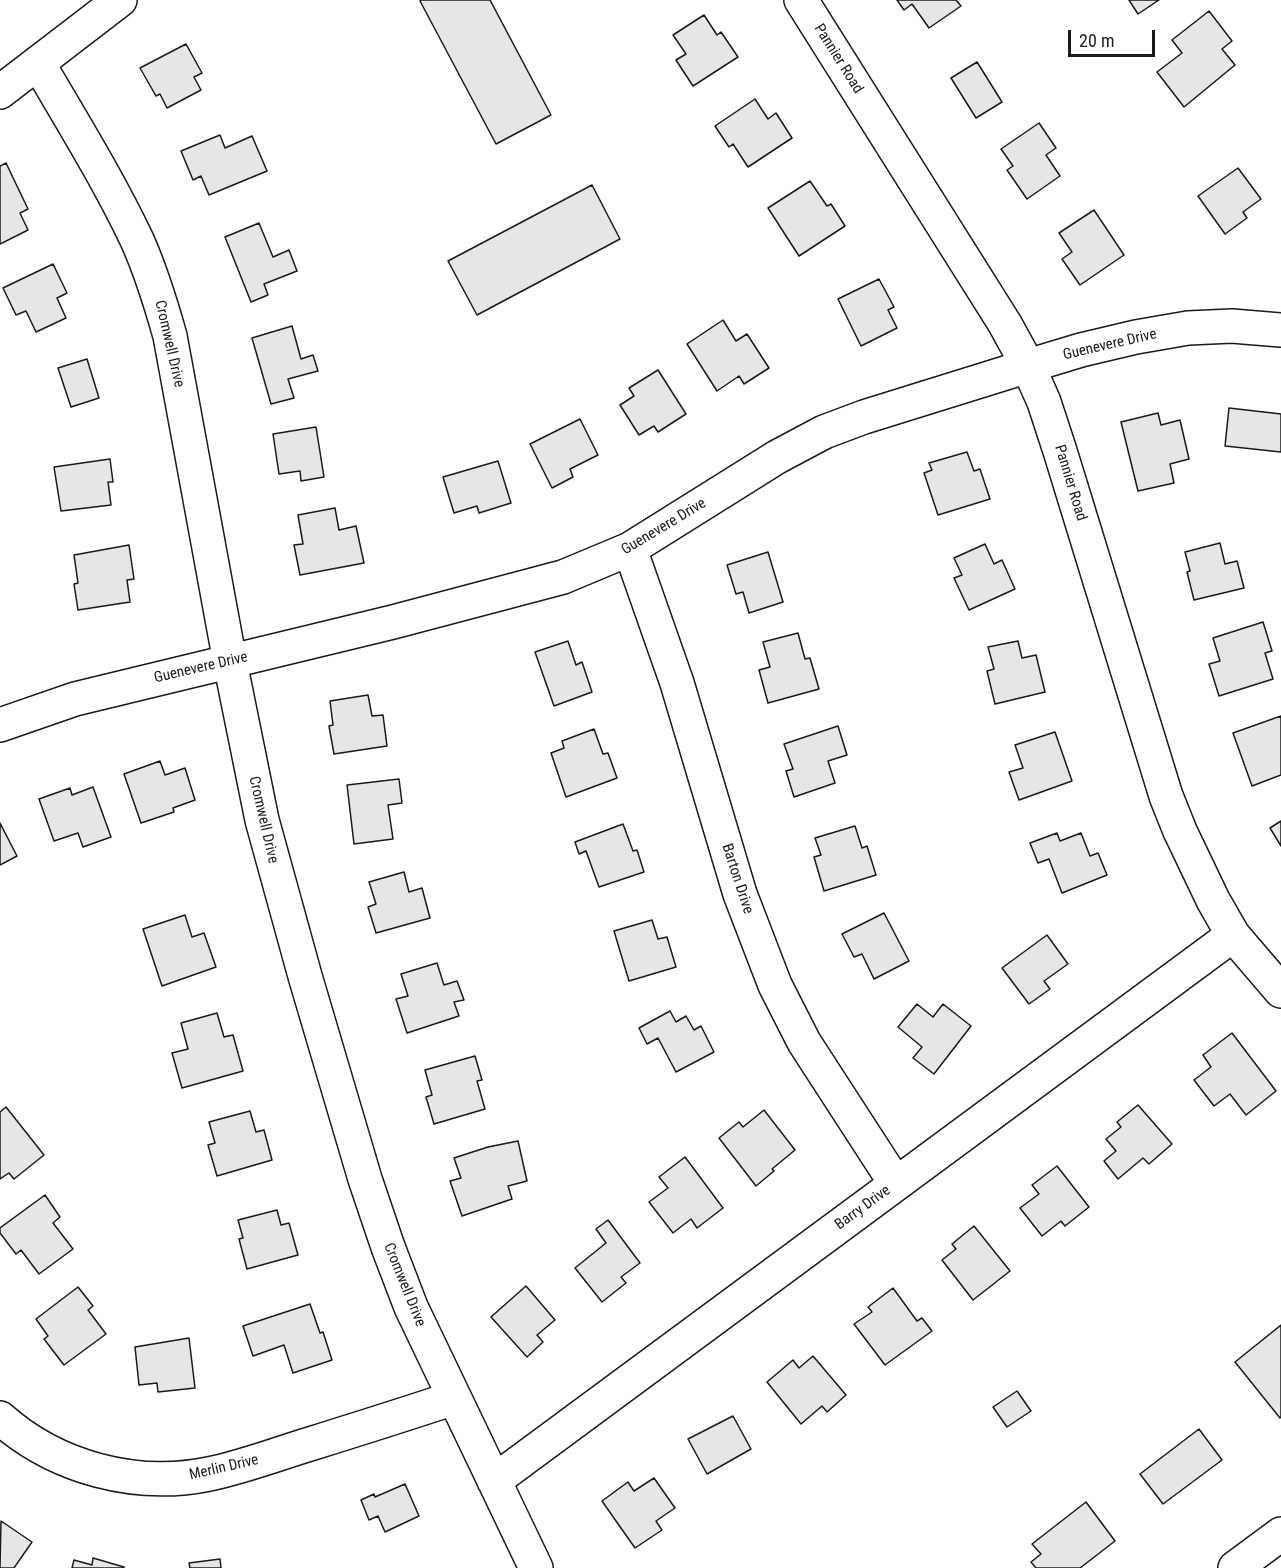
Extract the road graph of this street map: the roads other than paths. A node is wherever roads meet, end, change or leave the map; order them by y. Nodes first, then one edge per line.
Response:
1 (120, 0) edge
2 (801, 0) edge
3 (38, 63) junction
4 (0, 92) edge
5 (1281, 330) edge
6 (1028, 366) junction
7 (630, 549) junction
8 (230, 662) junction
9 (0, 724) edge
10 (1233, 935) junction
11 (1281, 991) edge
12 (896, 1184) junction
13 (454, 1398) junction
14 (0, 1418) edge
15 (494, 1481) junction
16 (1281, 1534) edge
17 (536, 1568) edge
18 (1235, 1568) edge

1 - 3 street
2 - 6 street, Pannier Road
3 - 4 street
3 - 8 street, Cromwell Drive
5 - 6 street, Guenevere Drive
6 - 7 street, Guenevere Drive
6 - 10 street, Pannier Road
7 - 8 street, Guenevere Drive
7 - 12 street, Barton Drive
8 - 9 street, Guenevere Drive
8 - 13 street, Cromwell Drive
10 - 11 street, Pannier Road
10 - 12 street, Barry Drive
12 - 15 street, Barry Drive
13 - 14 street, Merlin Drive
13 - 15 street, Cromwell Drive
15 - 17 street, Cromwell Drive
16 - 18 street

